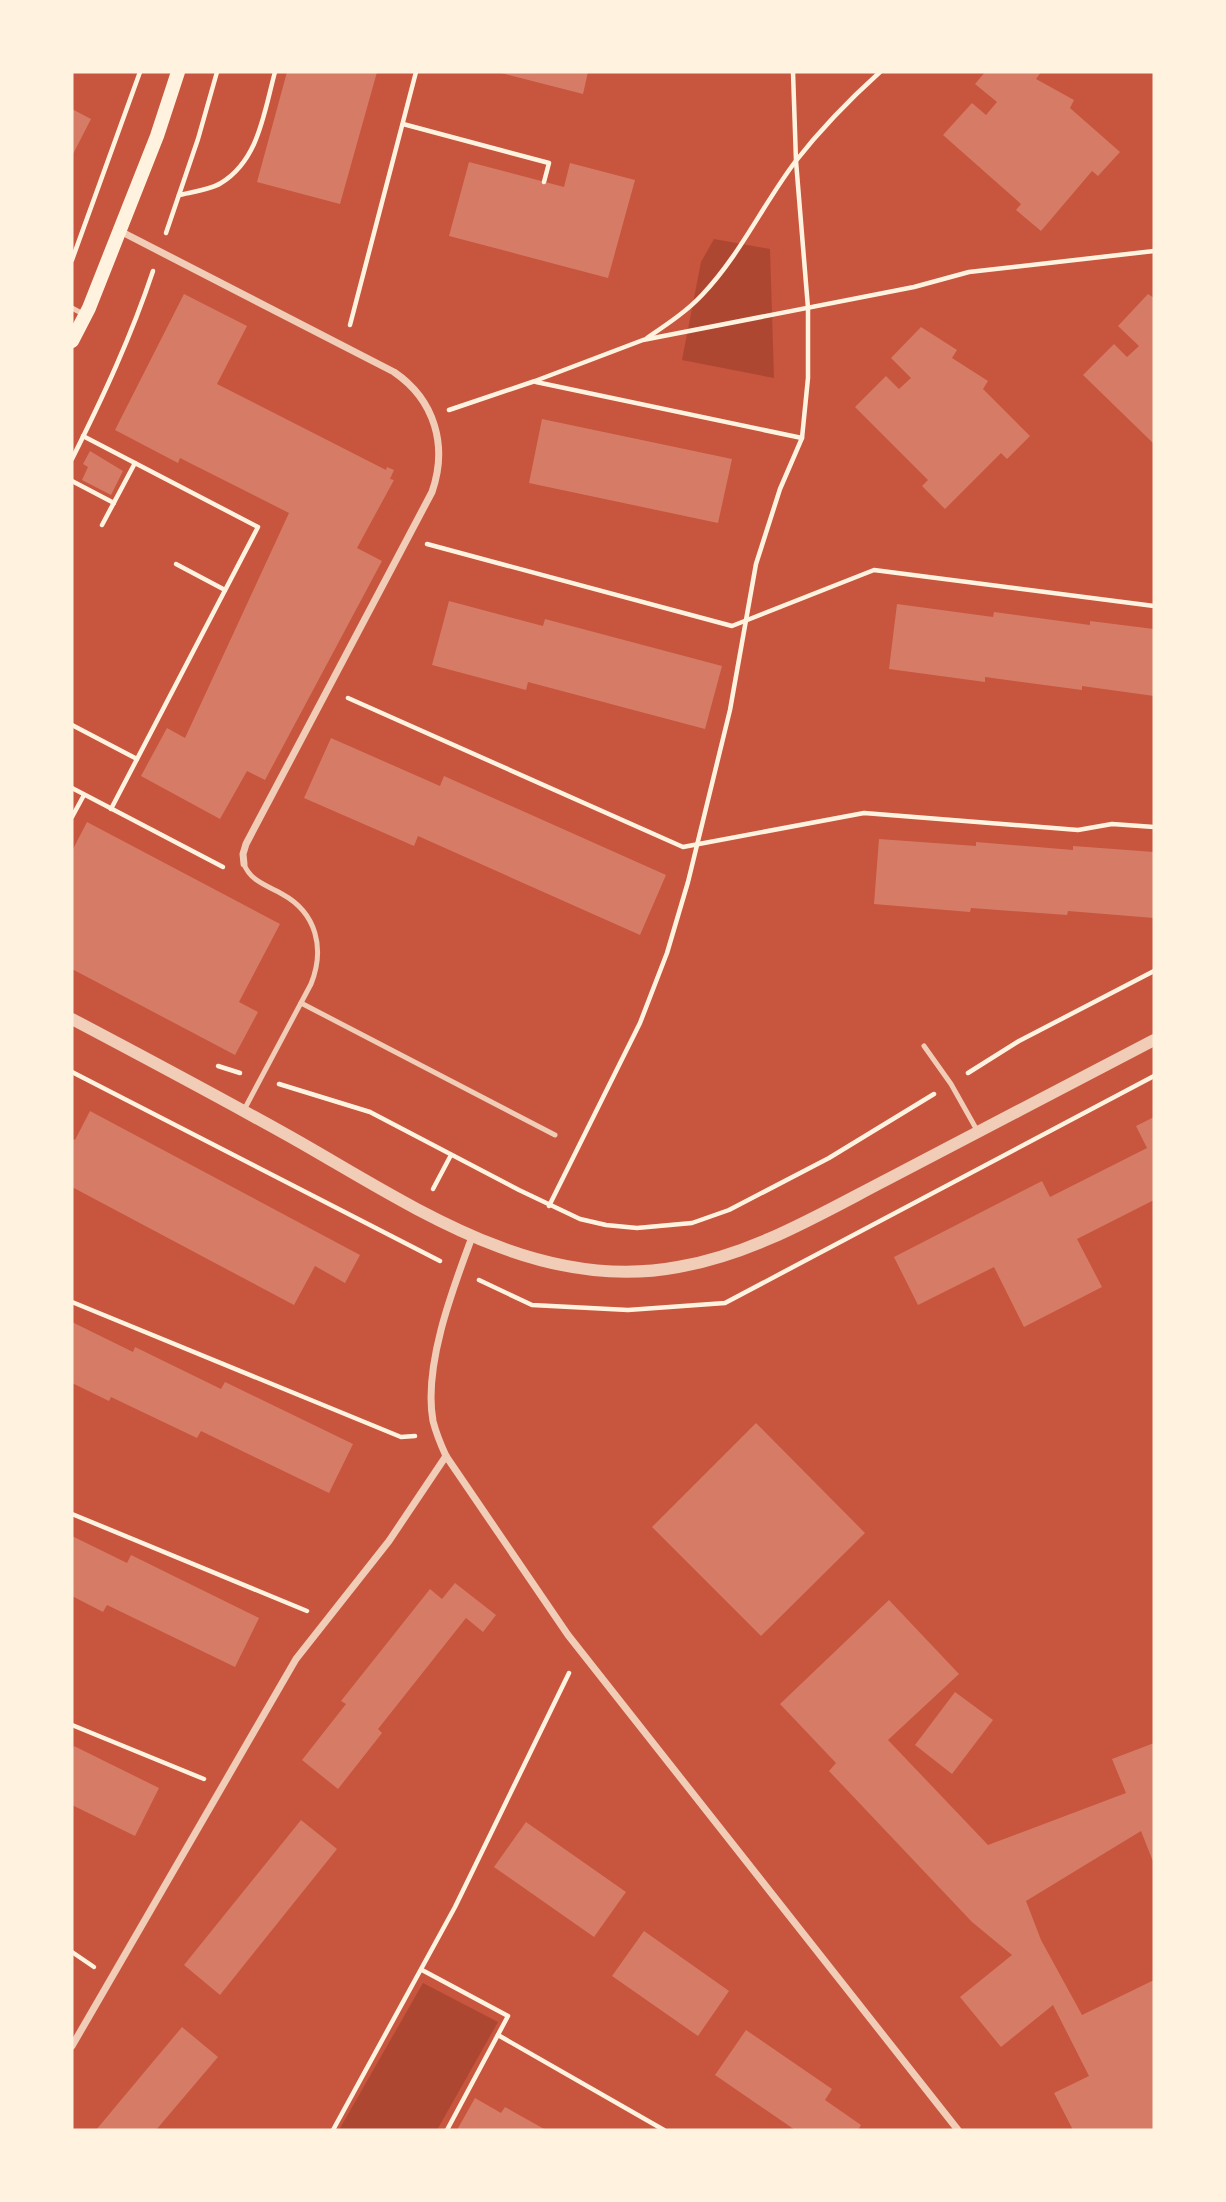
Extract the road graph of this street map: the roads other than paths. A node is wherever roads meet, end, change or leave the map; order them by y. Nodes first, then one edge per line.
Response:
1 (178, 72) edge
2 (119, 231) junction
3 (78, 312) edge
4 (72, 341) edge
5 (244, 864) joint
6 (301, 1003) junction
7 (72, 1019) edge
8 (1154, 1040) edge
9 (925, 1046) dead end
10 (244, 1111) junction
11 (978, 1132) junction
12 (555, 1135) dead end
13 (472, 1237) junction
14 (446, 1456) junction
15 (72, 2046) edge
16 (958, 2130) edge

1 - 2 main road
2 - 3 main road
2 - 5 street
3 - 4 main road
5 - 6 lane
6 - 10 lane
6 - 12 lane
7 - 10 street
8 - 11 street
9 - 11 lane
10 - 13 street
11 - 13 street
13 - 14 street
14 - 15 street
14 - 16 street

